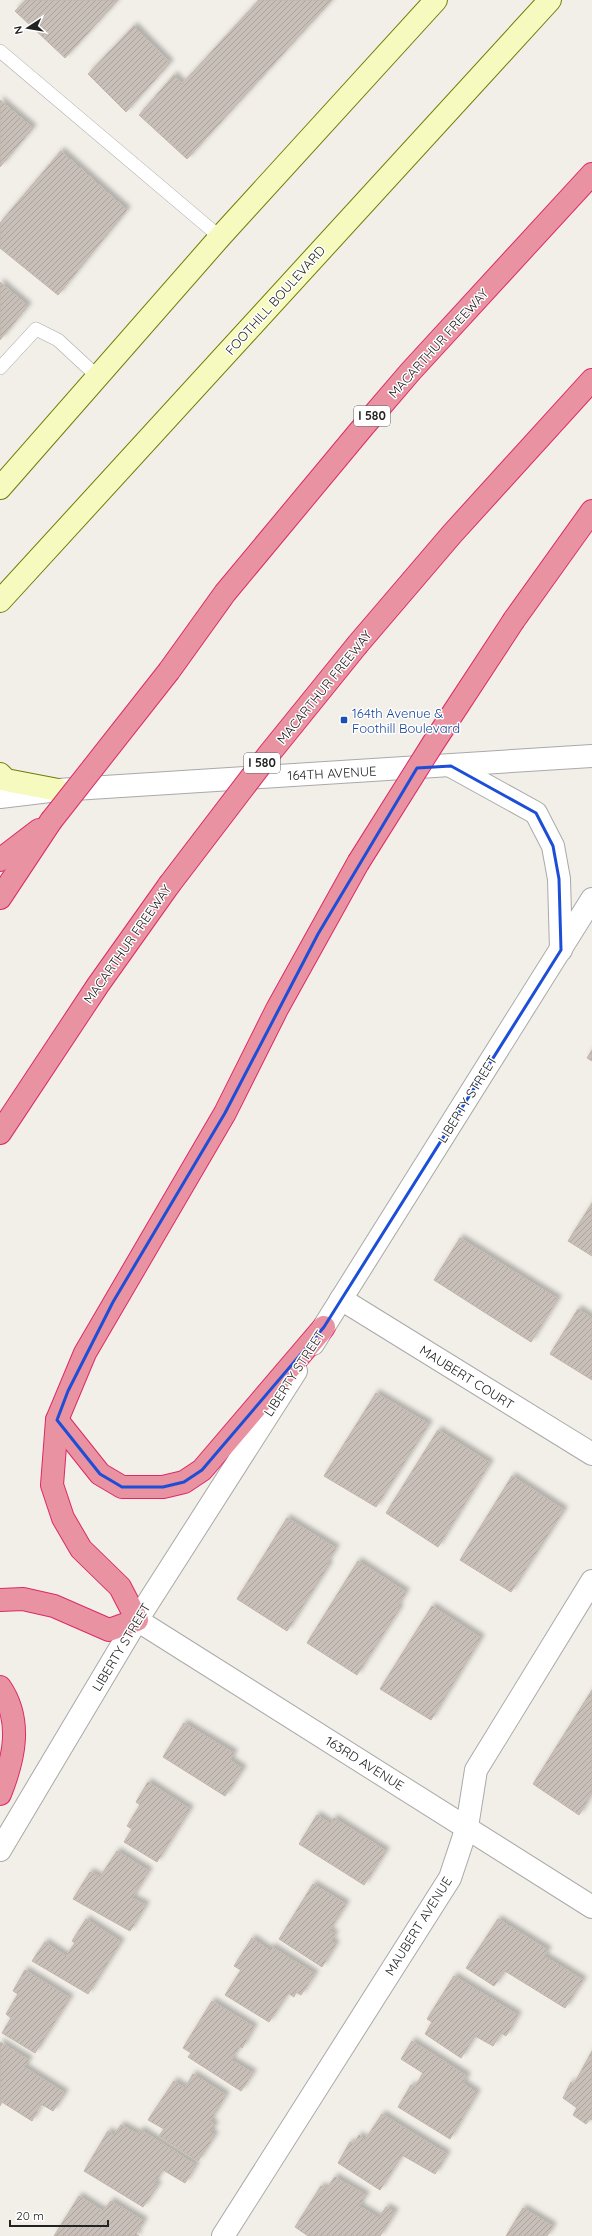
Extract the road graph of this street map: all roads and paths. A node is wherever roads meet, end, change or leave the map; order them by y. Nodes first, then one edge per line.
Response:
1 (436, 0) edge
2 (550, 0) edge
3 (0, 51) edge
4 (592, 174) edge
5 (220, 237) junction
6 (0, 368) edge
7 (98, 377) junction
8 (592, 380) edge
9 (0, 488) edge
10 (592, 511) edge
11 (0, 601) edge
12 (592, 756) edge
13 (451, 766) junction
14 (0, 774) edge
15 (58, 790) junction
16 (0, 797) edge
17 (51, 821) junction
18 (0, 860) edge
19 (0, 898) edge
20 (592, 899) edge
21 (561, 950) junction
22 (0, 1133) edge
23 (341, 1299) junction
24 (324, 1327) junction
25 (57, 1420) junction
26 (592, 1454) edge
27 (592, 1581) edge
28 (0, 1600) edge
29 (137, 1620) junction
30 (0, 1687) edge
31 (0, 1794) edge
32 (467, 1827) junction
33 (0, 1850) edge
34 (592, 1907) edge
35 (224, 2236) edge

1 - 5 main road
2 - 11 main road, FOOTHILL BOULEVARD
3 - 5 lane
4 - 17 highway, MACARTHUR FREEWAY / I 580, bridge
5 - 7 main road
6 - 7 lane
7 - 9 main road
8 - 22 highway, MACARTHUR FREEWAY / I 580, bridge
10 - 25 highway, bridge
12 - 13 street, 164TH AVENUE
13 - 15 street, 164TH AVENUE
13 - 21 street
14 - 15 main road
15 - 16 street, 164TH AVENUE
17 - 18 highway
17 - 19 highway, MACARTHUR FREEWAY / I 580
20 - 21 street, LIBERTY STREET
21 - 23 street, LIBERTY STREET
23 - 24 street, LIBERTY STREET
23 - 26 street, MAUBERT COURT
24 - 25 highway
24 - 29 street, LIBERTY STREET
25 - 29 highway
27 - 32 street, MAUBERT AVENUE
28 - 29 highway
29 - 32 street, 163RD AVENUE
29 - 33 street, LIBERTY STREET
30 - 31 highway
32 - 34 street, 163RD AVENUE
32 - 35 street, MAUBERT AVENUE

